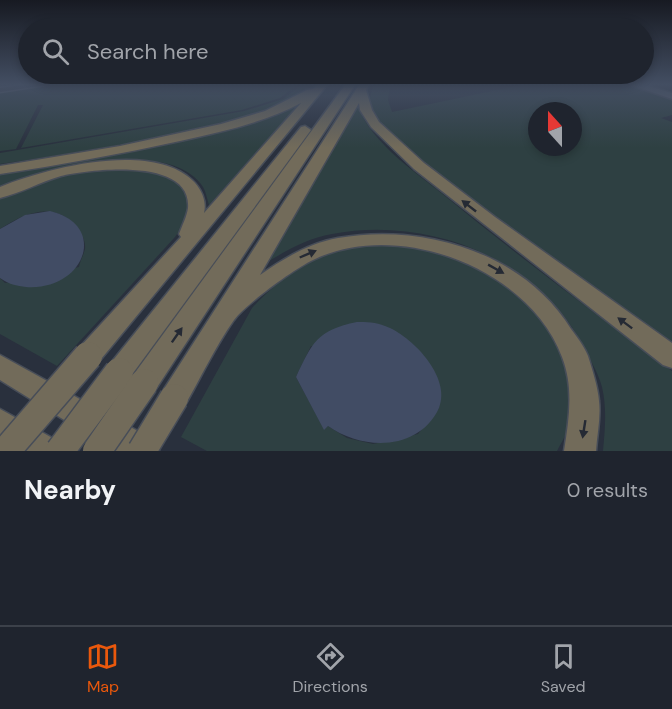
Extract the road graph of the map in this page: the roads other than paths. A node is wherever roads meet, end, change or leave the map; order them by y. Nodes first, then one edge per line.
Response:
1 (285, 106) edge
2 (303, 106) edge
3 (324, 106) edge
4 (343, 106) edge
5 (347, 106) edge
6 (365, 106) edge
7 (0, 170) edge
8 (0, 193) edge
9 (163, 270) junction
10 (226, 313) junction
11 (672, 357) edge
12 (0, 366) edge
13 (131, 378) junction
14 (0, 423) edge
15 (6, 451) edge
16 (45, 451) edge
17 (60, 451) edge
18 (97, 451) edge
19 (143, 451) edge
20 (580, 451) edge

1 - 7 highway
2 - 9 highway
3 - 13 highway
13 -> 4 highway
5 - 10 highway
11 -> 6 highway
8 - 9 highway
9 - 15 highway, bridge
10 - 19 highway, bridge
10 -> 20 highway
12 - 19 highway
13 - 17 highway, bridge
13 - 18 highway, bridge
14 - 16 highway

